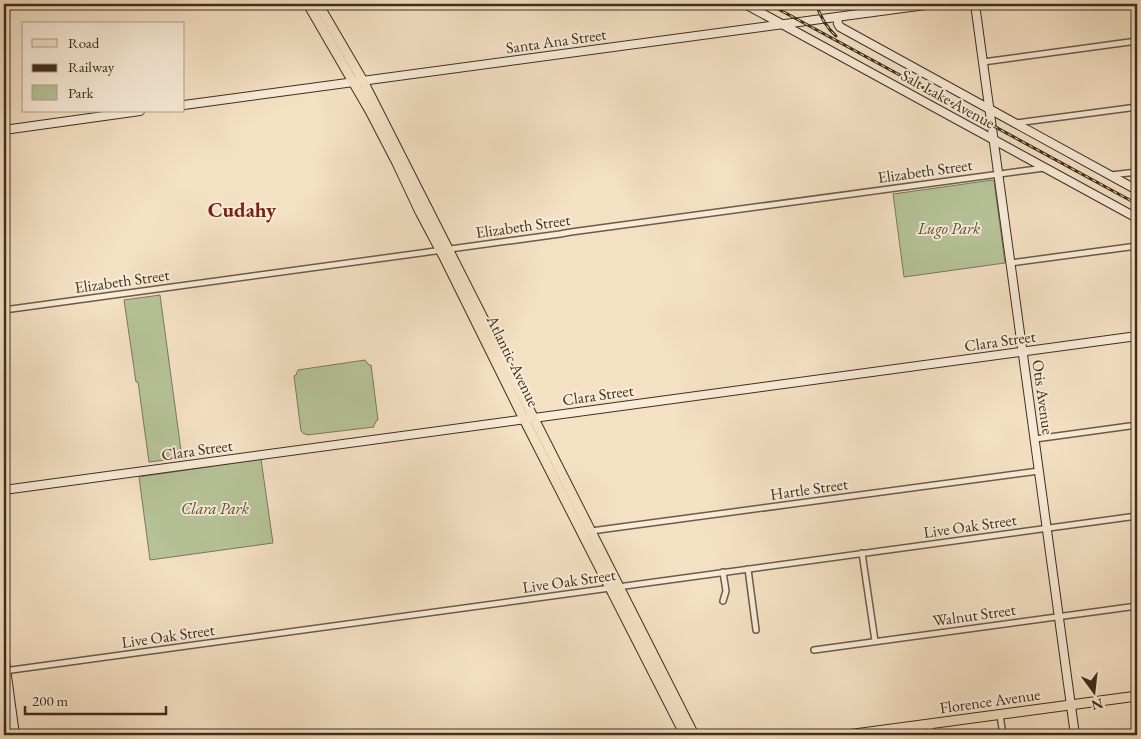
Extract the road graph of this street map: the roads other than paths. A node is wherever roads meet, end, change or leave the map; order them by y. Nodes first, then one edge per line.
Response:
1 (308, 4) edge
2 (318, 4) edge
3 (745, 4) edge
4 (932, 4) edge
5 (975, 4) edge
6 (837, 17) junction
7 (784, 24) junction
8 (1137, 41) edge
9 (983, 62) junction
10 (359, 82) junction
11 (185, 105) edge
12 (1137, 106) edge
13 (989, 109) junction
14 (133, 112) edge
15 (1016, 123) junction
16 (4, 130) edge
17 (994, 140) junction
18 (1046, 168) junction
19 (1137, 172) edge
20 (998, 174) junction
21 (1111, 176) junction
22 (1137, 190) edge
23 (1137, 218) edge
24 (1137, 246) edge
25 (445, 250) junction
26 (1010, 263) junction
27 (4, 310) edge
28 (1137, 336) edge
29 (1023, 351) junction
30 (529, 418) junction
31 (1137, 425) edge
32 (1035, 439) junction
33 (1039, 470) junction
34 (4, 490) edge
35 (1137, 516) edge
36 (1047, 528) junction
37 (587, 533) junction
38 (862, 553) junction
39 (748, 569) junction
40 (723, 572) junction
41 (614, 587) junction
42 (723, 601) dead end
43 (1137, 606) edge
44 (1059, 616) junction
45 (756, 630) dead end
46 (875, 641) junction
47 (814, 650) dead end
48 (4, 654) edge
49 (5, 670) edge
50 (1137, 696) edge
51 (1071, 705) junction
52 (1000, 714) junction
53 (930, 724) junction
54 (15, 735) edge
55 (685, 735) edge
56 (694, 735) edge
57 (847, 735) edge
58 (932, 735) edge
59 (1003, 735) edge
60 (1075, 735) edge

1 - 10 main road, Atlantic Avenue
2 - 10 main road, Atlantic Avenue
3 - 7 street, Salt Lake Avenue
4 - 6 street, Santa Ana Street
5 - 9 street, Otis Avenue
6 - 7 street, Santa Ana Street
6 - 13 street, Salt Lake Avenue
7 - 10 street, Santa Ana Street
7 - 17 street, Salt Lake Avenue
8 - 9 street
9 - 13 street, Otis Avenue
10 - 11 street, Santa Ana Street
10 - 25 main road, Atlantic Avenue
12 - 15 street
13 - 15 street, Salt Lake Avenue
13 - 17 street, Otis Avenue
14 - 16 street
15 - 21 street, Salt Lake Avenue
17 - 18 street, Salt Lake Avenue
17 - 20 street, Otis Avenue
18 - 20 street, Elizabeth Street
18 - 23 street, Salt Lake Avenue
19 - 21 street
20 - 25 street, Elizabeth Street
20 - 26 street, Otis Avenue
21 - 22 street, Salt Lake Avenue
24 - 26 street
25 - 27 street, Elizabeth Street
25 - 30 main road, Atlantic Avenue
26 - 29 street, Otis Avenue
28 - 29 street, Clara Street
29 - 30 street, Clara Street
29 - 32 street, Otis Avenue
30 - 34 street, Clara Street
30 - 37 main road, Atlantic Avenue
31 - 32 street
32 - 33 street, Otis Avenue
33 - 36 street, Otis Avenue
33 - 37 street, Hartle Street
35 - 36 street, Live Oak Street
36 - 38 street, Live Oak Street
36 - 44 street, Otis Avenue
37 - 41 main road, Atlantic Avenue
38 - 39 street, Live Oak Street
38 - 46 street
39 - 40 street, Live Oak Street
39 - 45 street
40 - 41 street, Live Oak Street
40 - 42 street
41 - 49 street, Live Oak Street
41 - 55 main road, Atlantic Avenue
41 - 56 main road, Atlantic Avenue
43 - 44 street, Walnut Street
44 - 46 street, Walnut Street
44 - 51 street, Otis Avenue
46 - 47 street, Walnut Street
48 - 49 street
49 - 54 street
50 - 51 main road, Florence Avenue
51 - 52 main road, Florence Avenue
51 - 60 street, Otis Avenue
52 - 53 main road, Florence Avenue
52 - 59 street
53 - 57 main road, Florence Avenue
53 - 58 street

